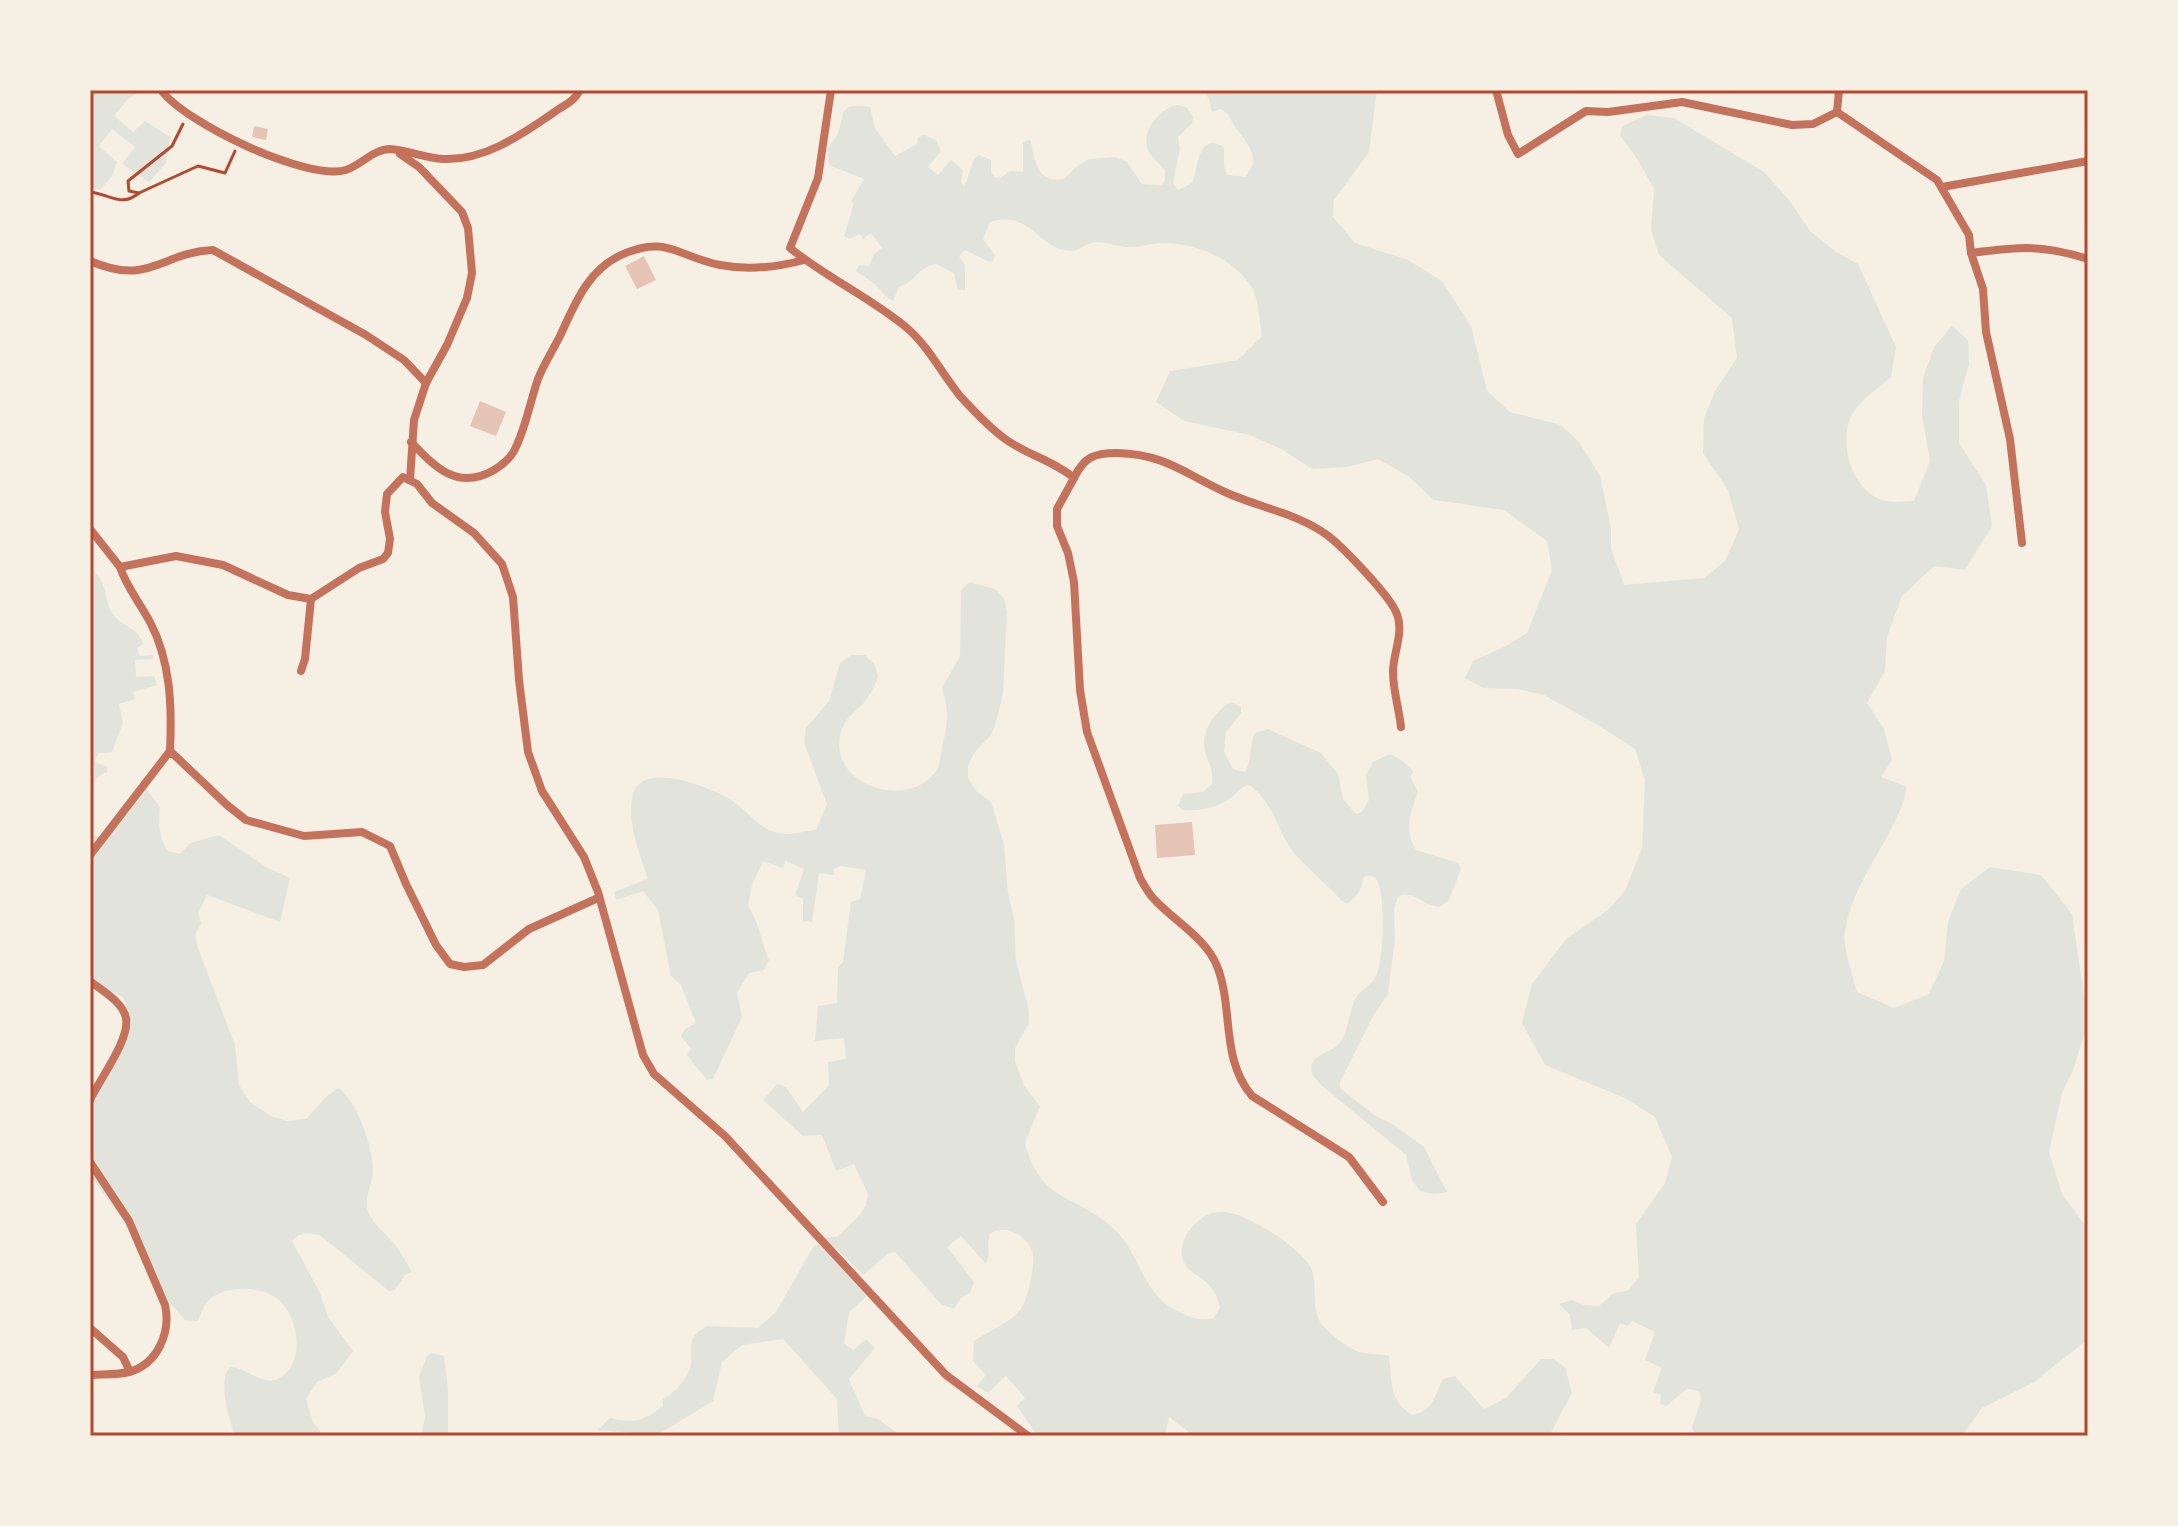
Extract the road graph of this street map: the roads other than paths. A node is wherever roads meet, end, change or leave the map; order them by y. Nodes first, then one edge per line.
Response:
1 (161, 90) edge
2 (580, 90) edge
3 (831, 90) edge
4 (1496, 90) edge
5 (1839, 90) edge
6 (1837, 112) junction
7 (395, 149) junction
8 (2088, 161) edge
9 (1942, 187) junction
10 (1971, 253) junction
11 (2088, 259) edge
12 (804, 260) junction
13 (90, 261) edge
14 (426, 383) junction
15 (411, 442) junction
16 (1074, 478) junction
17 (414, 482) junction
18 (90, 529) edge
19 (2022, 543) dead end
20 (120, 567) junction
21 (311, 599) junction
22 (301, 671) dead end
23 (1401, 727) dead end
24 (170, 751) junction
25 (90, 855) edge
26 (598, 898) junction
27 (90, 981) edge
28 (90, 1100) edge
29 (90, 1162) edge
30 (1383, 1202) dead end
31 (90, 1328) edge
32 (130, 1372) junction
33 (90, 1375) edge
34 (1028, 1436) edge

1 - 7 street
2 - 7 street
3 - 12 street
4 - 6 street
5 - 6 street
6 - 9 street
7 - 14 street
8 - 9 street
9 - 10 street
10 - 11 street
10 - 19 street
12 - 15 street
12 - 16 street
13 - 14 street
14 - 15 street
15 - 17 street
16 - 23 street
16 - 30 street
17 - 21 street
17 - 26 street
18 - 20 street
20 - 21 street
20 - 24 street
21 - 22 street
24 - 25 street
24 - 26 street
26 - 34 street
27 - 28 street
29 - 32 street
31 - 32 street
32 - 33 street

